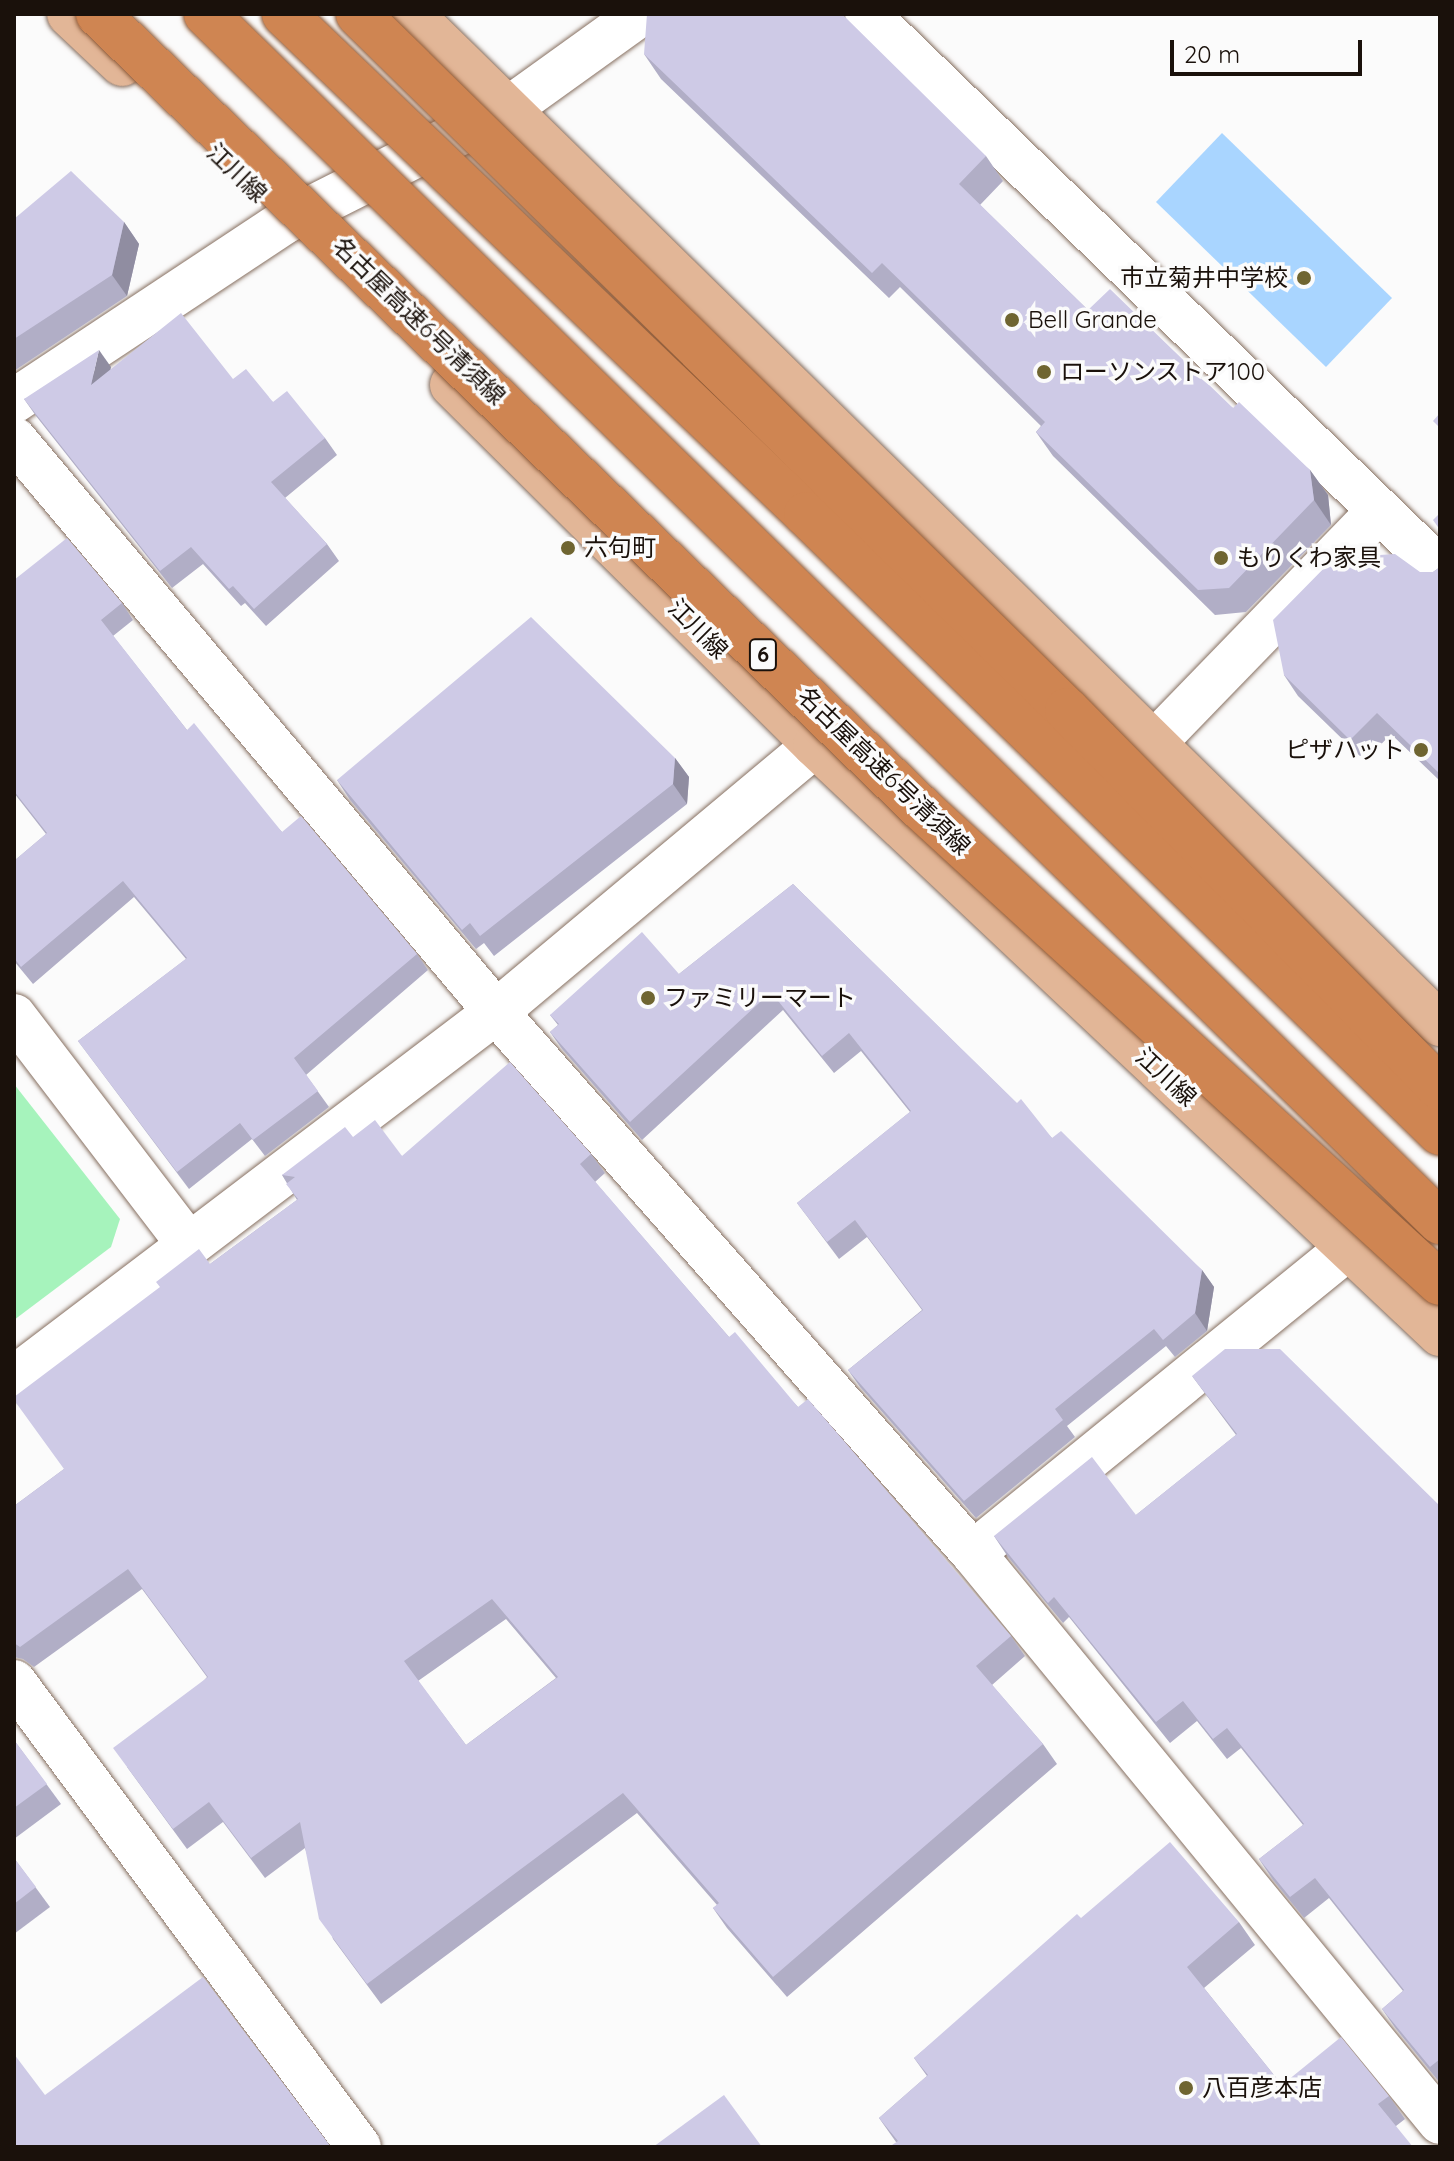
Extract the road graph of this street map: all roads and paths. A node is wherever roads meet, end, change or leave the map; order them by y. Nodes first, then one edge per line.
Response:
1 (69, 14) edge
2 (98, 14) edge
3 (206, 14) edge
4 (284, 14) edge
5 (358, 14) edge
6 (411, 14) edge
7 (640, 14) edge
8 (867, 14) edge
9 (508, 109) junction
10 (286, 221) junction
11 (14, 401) edge
12 (14, 439) edge
13 (1379, 511) junction
14 (1440, 569) edge
15 (1154, 743) junction
16 (815, 745) junction
17 (496, 1012) junction
18 (14, 1016) edge
19 (1440, 1024) edge
20 (1440, 1088) edge
21 (1440, 1133) edge
22 (1440, 1212) edge
23 (1440, 1222) edge
24 (189, 1245) junction
25 (1347, 1249) junction
26 (1440, 1283) edge
27 (1440, 1334) edge
28 (14, 1378) edge
29 (973, 1553) junction
30 (14, 1682) edge
31 (1440, 2122) edge
32 (359, 2147) edge

1 - 10 main road, 江川線
2 - 26 highway, 名古屋高速6号清須線 / 6, bridge
3 - 23 highway, bridge
4 - 21 highway, bridge
5 - 20 highway, bridge
6 - 9 main road
7 - 9 street
8 - 13 street
9 - 10 street
9 - 15 main road
10 - 11 street
10 - 16 main road, 江川線
12 - 17 street
13 - 14 street
13 - 15 street
15 - 19 main road
16 - 17 street
16 - 25 main road, 江川線
17 - 24 street
17 - 29 street
18 - 24 street
22 - 25 street
24 - 28 street
25 - 27 main road, 江川線
25 - 29 street
29 - 31 street
30 - 32 street

